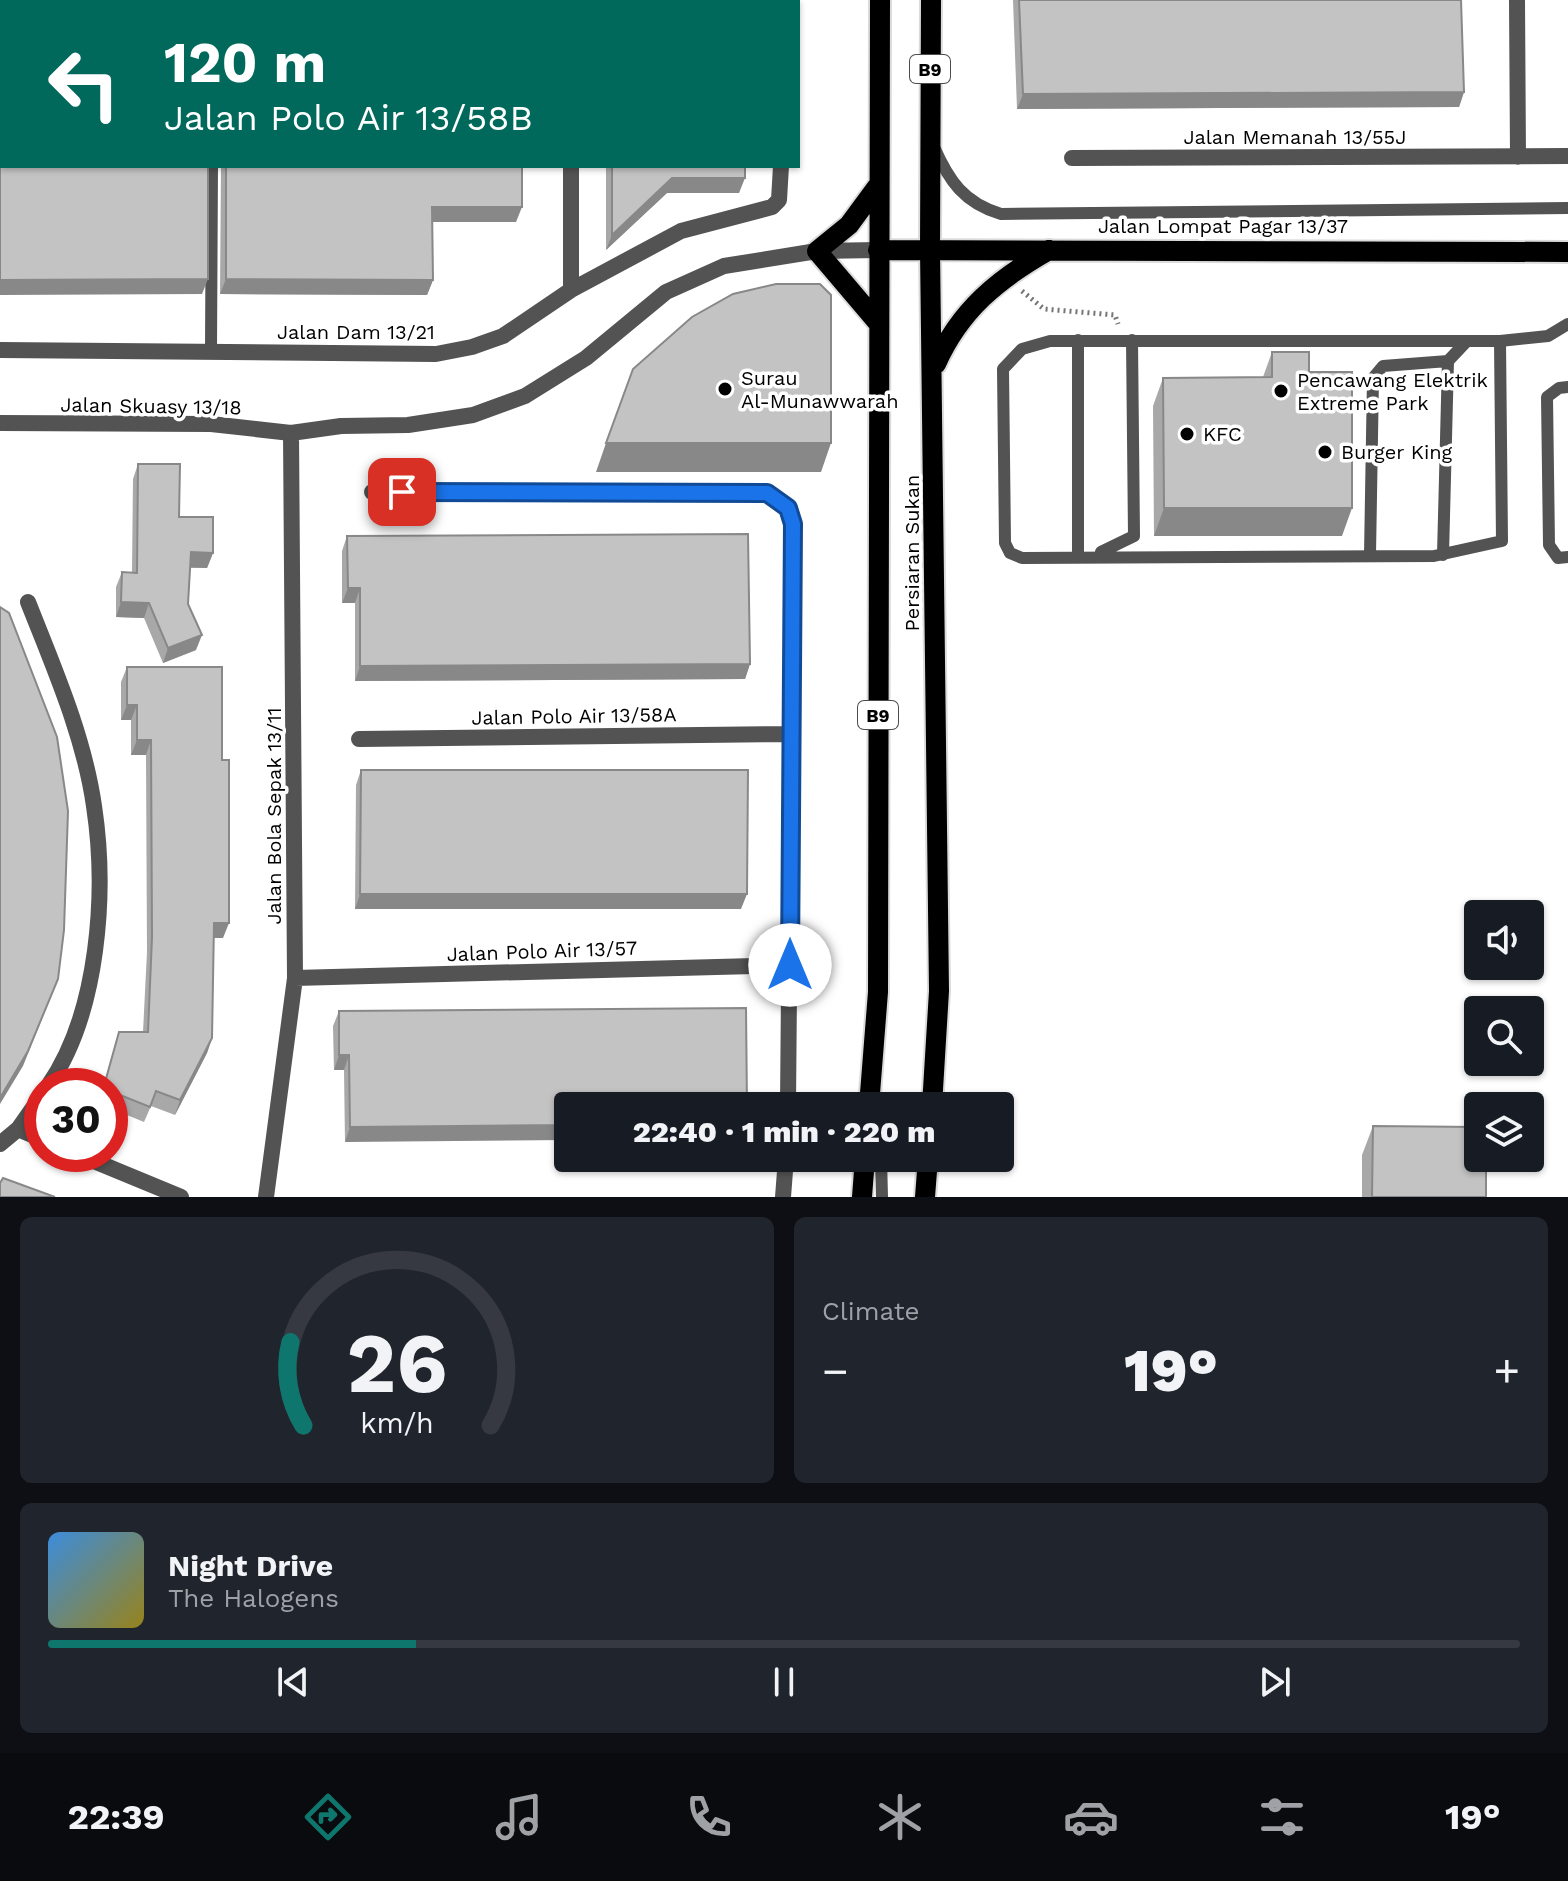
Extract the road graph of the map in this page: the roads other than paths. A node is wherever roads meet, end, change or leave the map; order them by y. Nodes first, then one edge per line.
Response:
1 (880, 0) edge
2 (931, 0) edge
3 (1517, 0) edge
4 (929, 137) junction
5 (1568, 156) edge
6 (1518, 157) junction
7 (1072, 158) dead end
8 (212, 168) edge
9 (571, 168) edge
10 (781, 168) edge
11 (877, 187) junction
12 (1568, 208) edge
13 (878, 250) junction
14 (930, 250) junction
15 (1049, 250) junction
16 (817, 251) junction
17 (1568, 252) edge
18 (571, 290) junction
19 (879, 324) junction
20 (1568, 324) edge
21 (1078, 340) junction
22 (1127, 340) junction
23 (1500, 341) junction
24 (1466, 342) junction
25 (0, 350) edge
26 (211, 350) junction
27 (1448, 361) junction
28 (934, 369) junction
29 (1568, 387) edge
30 (0, 423) edge
31 (291, 433) junction
32 (372, 492) dead end
33 (1078, 555) junction
34 (1095, 555) junction
35 (1370, 555) junction
36 (1443, 555) junction
37 (1568, 557) edge
38 (28, 602) dead end
39 (790, 734) junction
40 (359, 739) dead end
41 (790, 965) junction
42 (295, 978) junction
43 (56, 1068) edge
44 (788, 1092) edge
45 (870, 1092) edge
46 (933, 1092) edge
47 (24, 1120) edge
48 (18, 1129) junction
49 (24, 1132) edge
50 (0, 1144) edge
51 (121, 1172) edge
52 (785, 1172) edge
53 (864, 1172) edge
54 (881, 1172) edge
55 (927, 1172) edge
56 (181, 1197) edge
57 (266, 1197) edge
58 (783, 1197) edge
59 (862, 1197) edge
60 (882, 1197) edge
61 (925, 1197) edge

1 - 11 main road, Persiaran Sukan / B9
2 - 4 main road, Persiaran Sukan / B9
3 - 6 street
4 - 12 lane
4 - 14 main road, Persiaran Sukan / B9
5 - 6 street, Jalan Memanah 13/55J
6 - 7 street, Jalan Memanah 13/55J
8 - 26 lane
9 - 18 street
10 - 18 street, Jalan Dam 13/21
11 - 13 main road, Persiaran Sukan / B9
11 - 16 main road
13 - 14 main road, Jalan Lompat Pagar 13/37
13 - 16 street, Jalan Skuasy 13/18
13 - 19 main road, Persiaran Sukan / B9
14 - 15 main road, Jalan Lompat Pagar 13/37
14 - 28 main road, Persiaran Sukan / B9
15 - 17 main road, Jalan Lompat Pagar 13/37
15 - 28 main road
16 - 19 main road
16 - 31 street, Jalan Skuasy 13/18
18 - 26 street, Jalan Dam 13/21
19 - 45 main road, Persiaran Sukan / B9
20 - 23 lane
21 - 22 lane
21 - 33 lane
21 - 33 lane
22 - 24 lane
22 - 34 lane
23 - 24 lane
23 - 36 lane
24 - 27 lane
25 - 26 street, Jalan Dam 13/21
27 - 35 lane
27 - 36 lane
28 - 46 main road, Persiaran Sukan / B9
29 - 37 lane
30 - 31 street, Jalan Skuasy 13/18
31 - 42 street, Jalan Bola Sepak 13/11
32 - 39 street
33 - 34 lane
34 - 35 lane
35 - 36 lane
38 - 43 street
39 - 40 street, Jalan Polo Air 13/58A
39 - 41 street
41 - 42 street, Jalan Polo Air 13/57
41 - 44 street
42 - 57 street, Jalan Bola Sepak 13/11
47 - 48 street
48 - 49 street
48 - 50 street
51 - 56 street
52 - 58 street
53 - 59 main road
54 - 60 lane
55 - 61 main road

